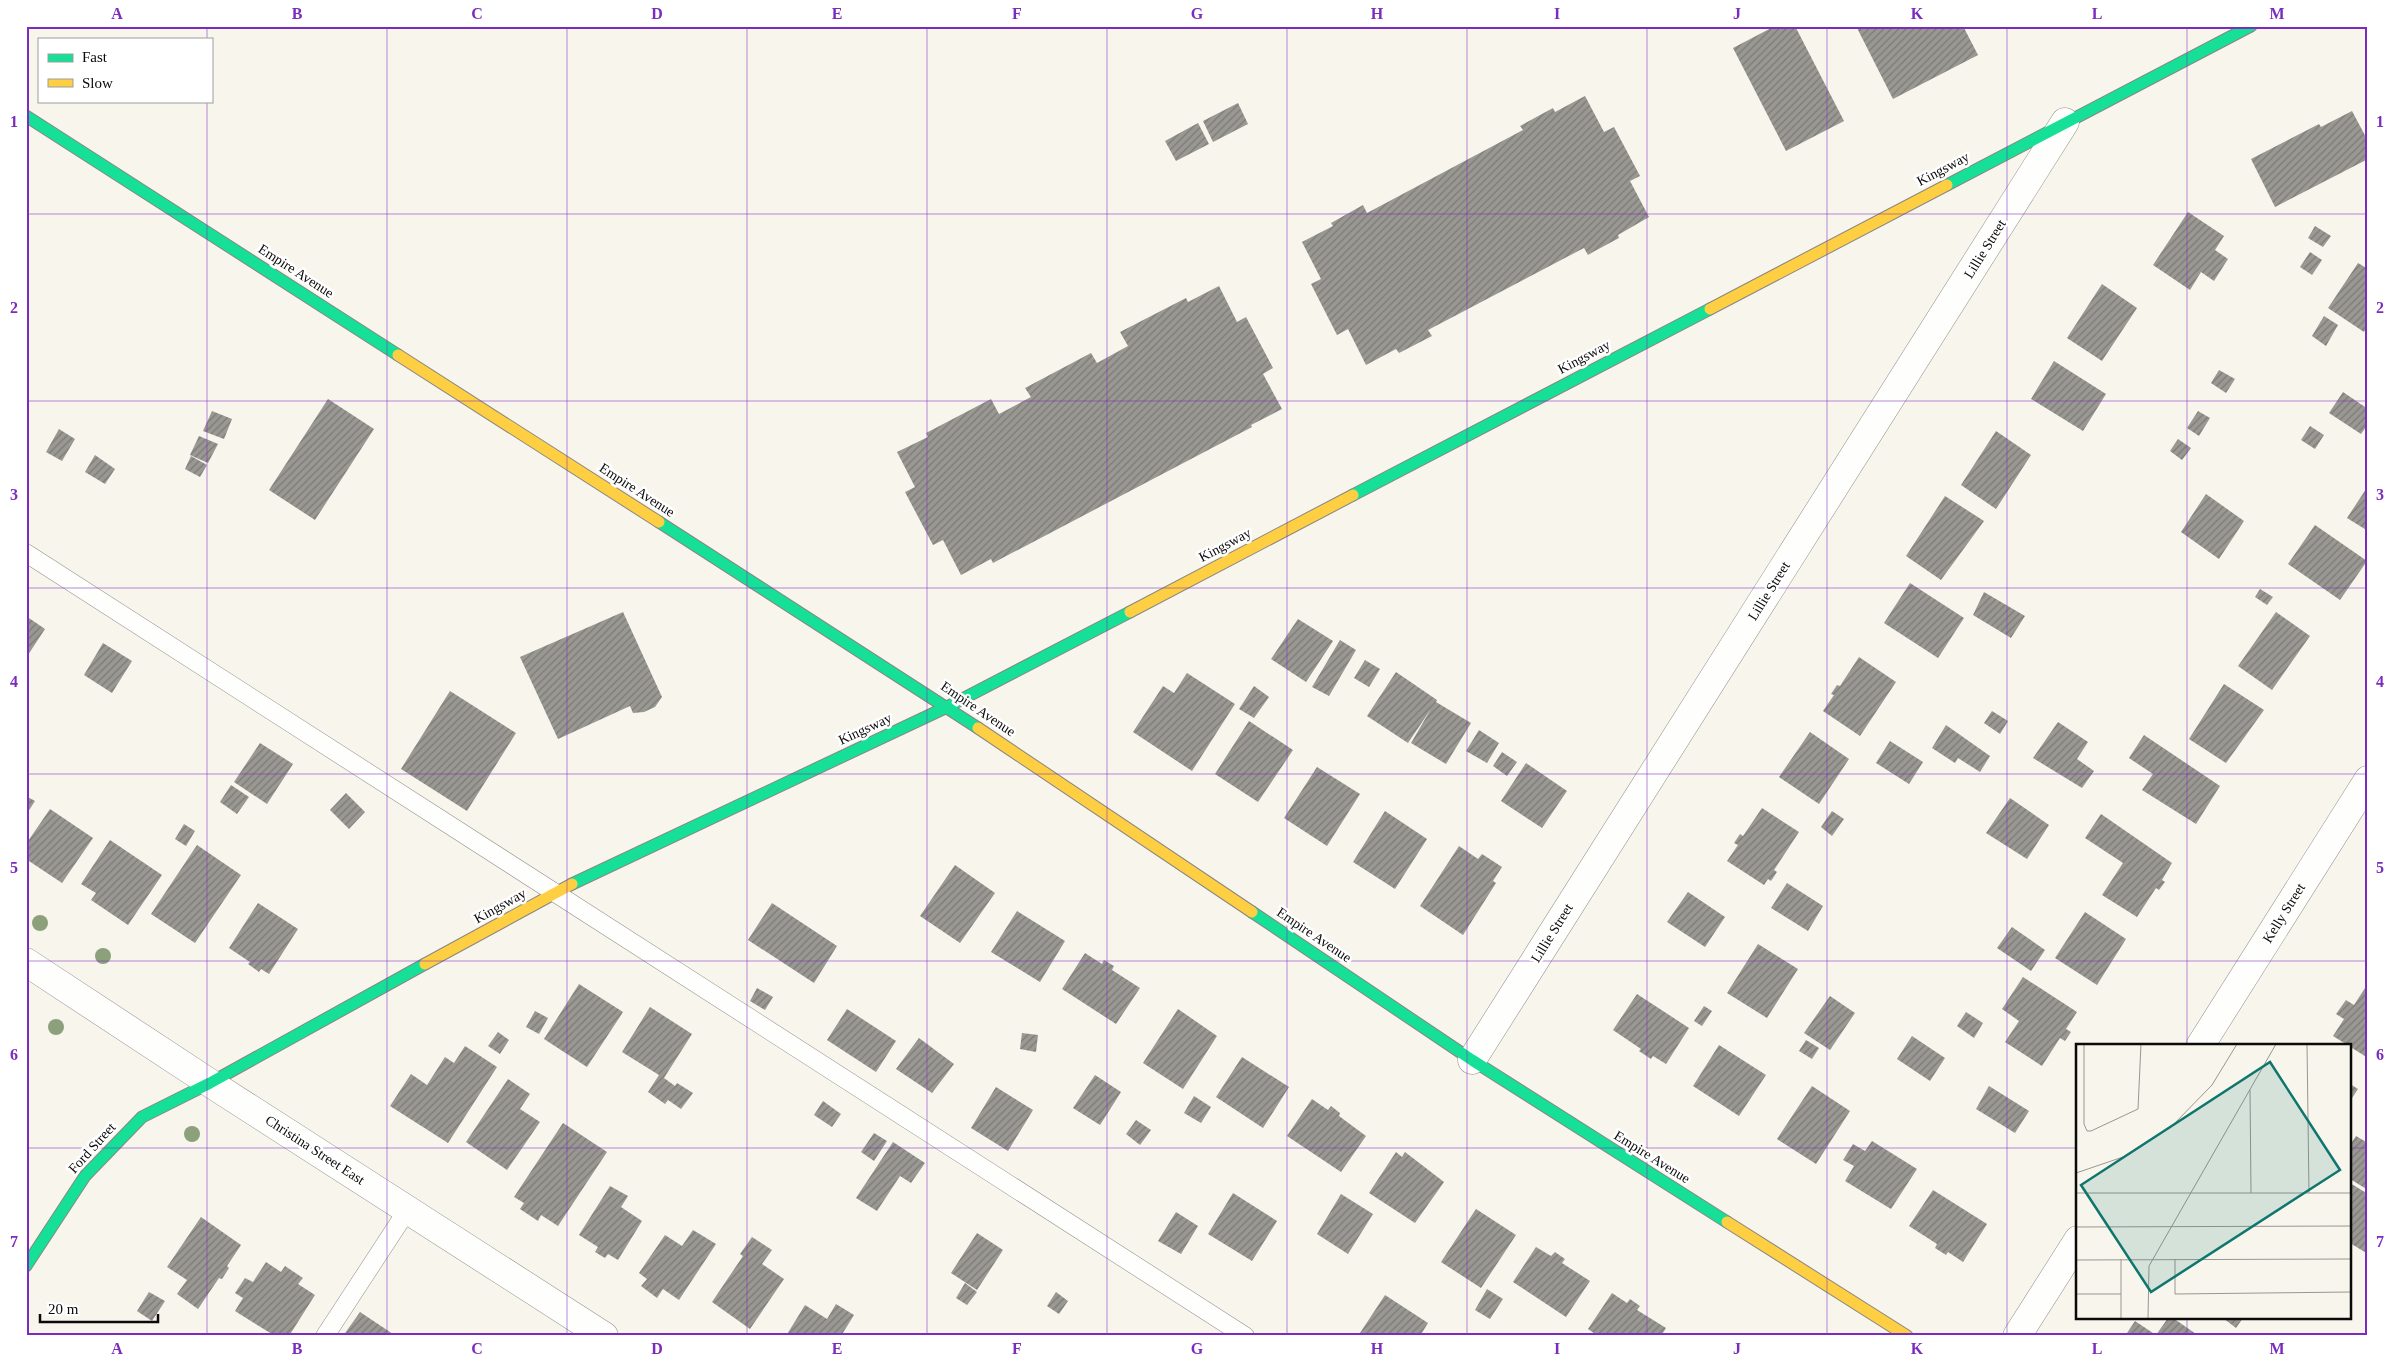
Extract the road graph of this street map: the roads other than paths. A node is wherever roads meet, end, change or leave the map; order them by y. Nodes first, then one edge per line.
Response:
1 (2251, 26) edge
2 (26, 116) edge
3 (2065, 122) junction
4 (26, 553) edge
5 (947, 707) junction
6 (2368, 780) edge
7 (554, 893) junction
8 (26, 962) edge
9 (2201, 1044) edge
10 (1472, 1060) junction
11 (210, 1084) junction
12 (408, 1209) junction
13 (2076, 1243) edge
14 (26, 1266) edge
15 (325, 1336) edge
16 (604, 1336) edge
17 (1244, 1336) edge
18 (1907, 1336) edge
19 (2017, 1336) edge

1 - 3 main road, Kingsway
2 - 5 main road, Empire Avenue
3 - 5 main road, Kingsway
3 - 10 street, Lillie Street
4 - 7 lane
5 - 7 main road, Kingsway
5 - 10 main road, Empire Avenue
6 - 9 street, Kelly Street
7 - 11 main road, Kingsway
7 - 17 lane
8 - 11 street, Christina Street East
10 - 18 main road, Empire Avenue
11 - 12 street, Christina Street East
11 - 14 main road, Ford Street
12 - 15 lane
12 - 16 street, Christina Street East
13 - 19 street

